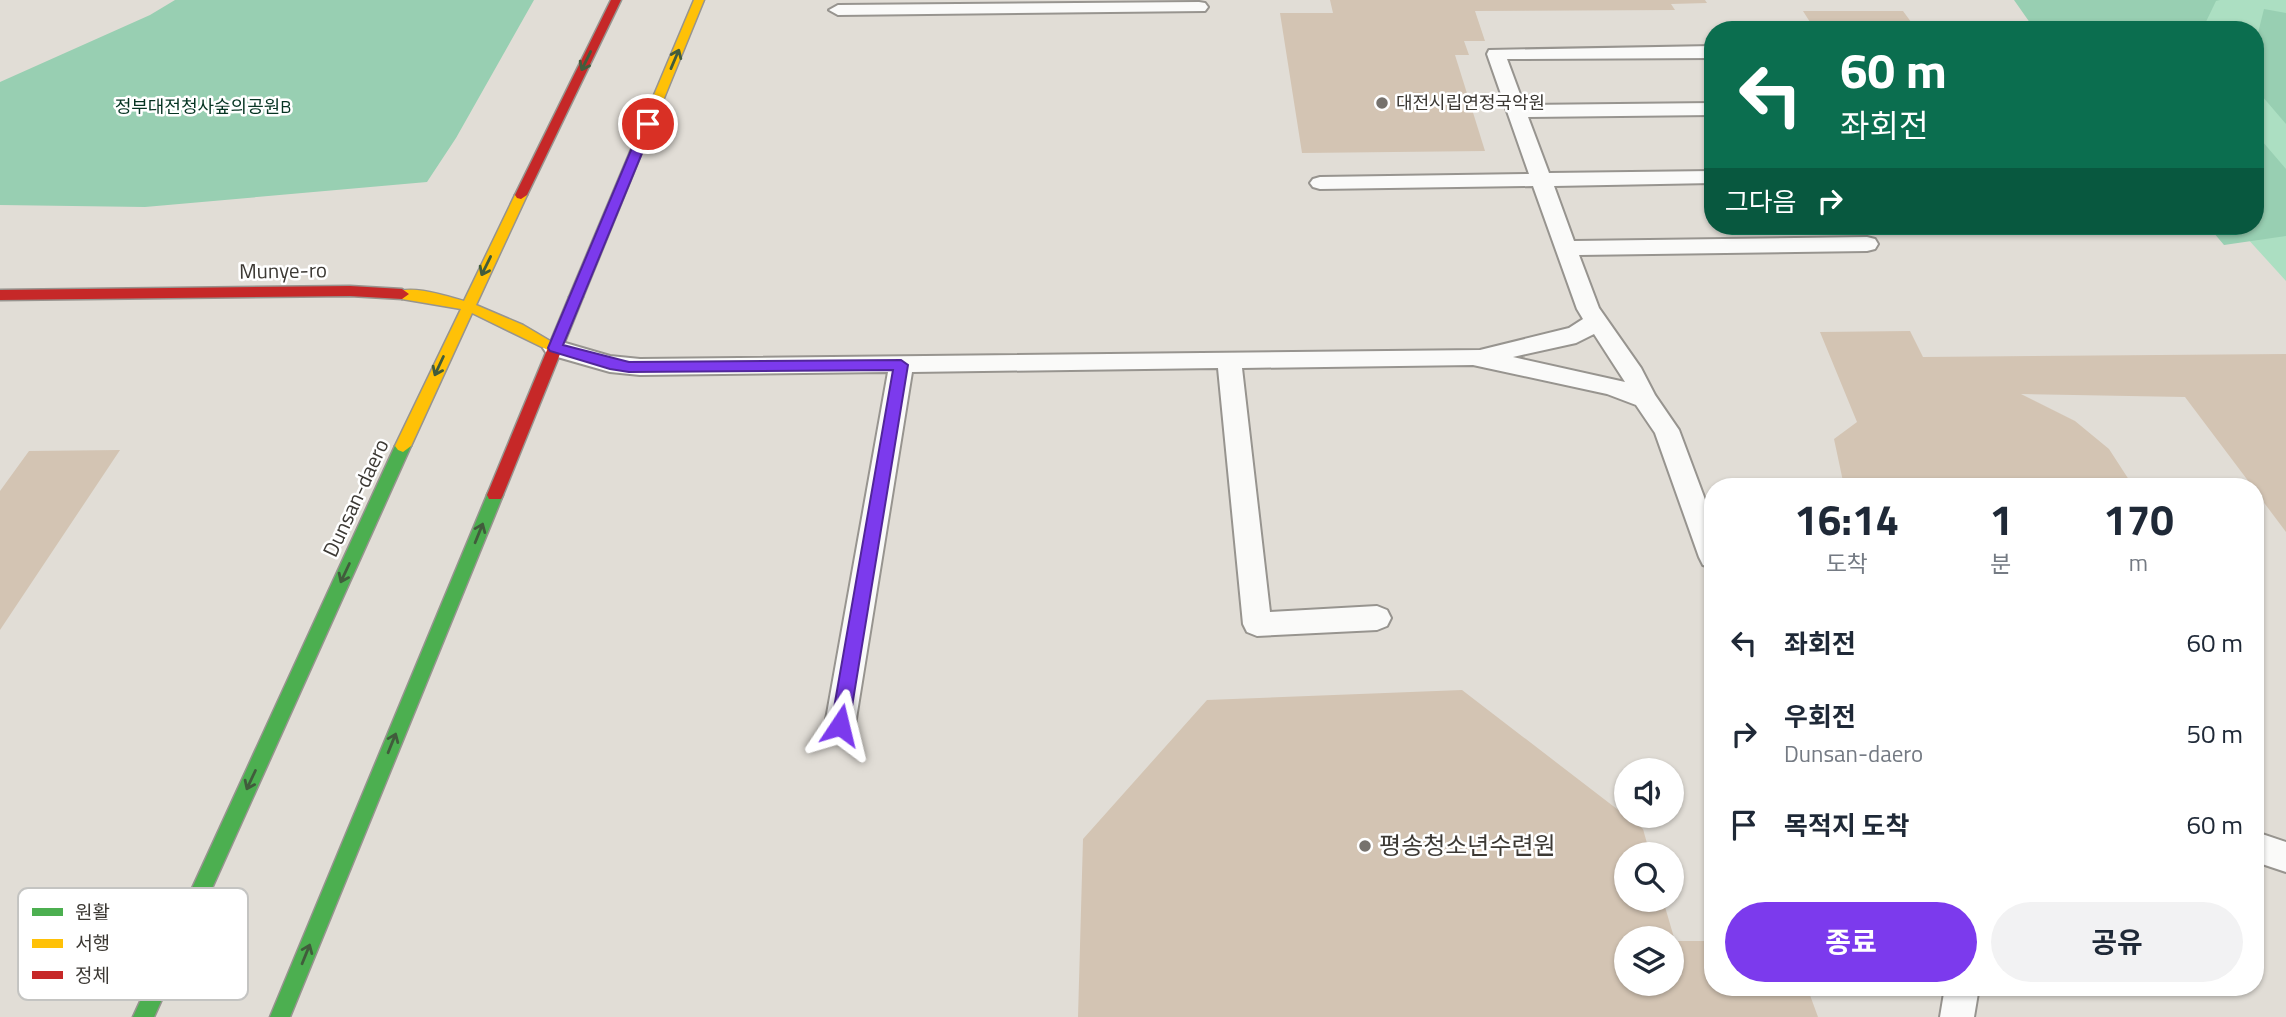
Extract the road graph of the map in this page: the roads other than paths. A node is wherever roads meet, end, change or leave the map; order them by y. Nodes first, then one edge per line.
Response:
1 (616, 0) edge
2 (699, 0) edge
3 (1199, 7) dead end
4 (838, 10) dead end
5 (1704, 52) edge
6 (1704, 109) edge
7 (1517, 111) junction
8 (1704, 177) edge
9 (1541, 179) junction
10 (1320, 183) dead end
11 (1867, 244) dead end
12 (1566, 248) junction
13 (0, 295) edge
14 (468, 304) junction
15 (1597, 321) junction
16 (555, 348) junction
17 (1473, 357) junction
18 (1229, 360) junction
19 (901, 365) junction
20 (1645, 400) junction
21 (1704, 532) edge
22 (1377, 618) dead end
23 (840, 725) dead end
24 (2264, 850) edge
25 (2286, 857) edge
26 (202, 888) edge
27 (1960, 996) edge
28 (151, 1000) edge
29 (143, 1017) edge
30 (279, 1017) edge
31 (1957, 1017) edge

1 -> 14 main road, Dunsan-daero
16 -> 2 main road
3 - 4 lane
5 - 7 lane
6 - 7 lane
7 - 9 lane
8 - 9 lane
9 - 10 lane
9 - 12 lane
11 - 12 lane
12 - 15 lane
13 - 14 main road, Munye-ro
14 - 16 main road, Munye-ro
14 -> 26 main road, Dunsan-daero
15 - 17 lane
15 - 20 lane
16 - 19 lane
30 -> 16 main road
17 - 18 lane
17 - 20 lane
18 - 19 lane
18 - 22 lane
19 - 23 lane
20 - 21 lane
24 - 25 lane
27 - 31 lane
28 -> 29 main road, Dunsan-daero

